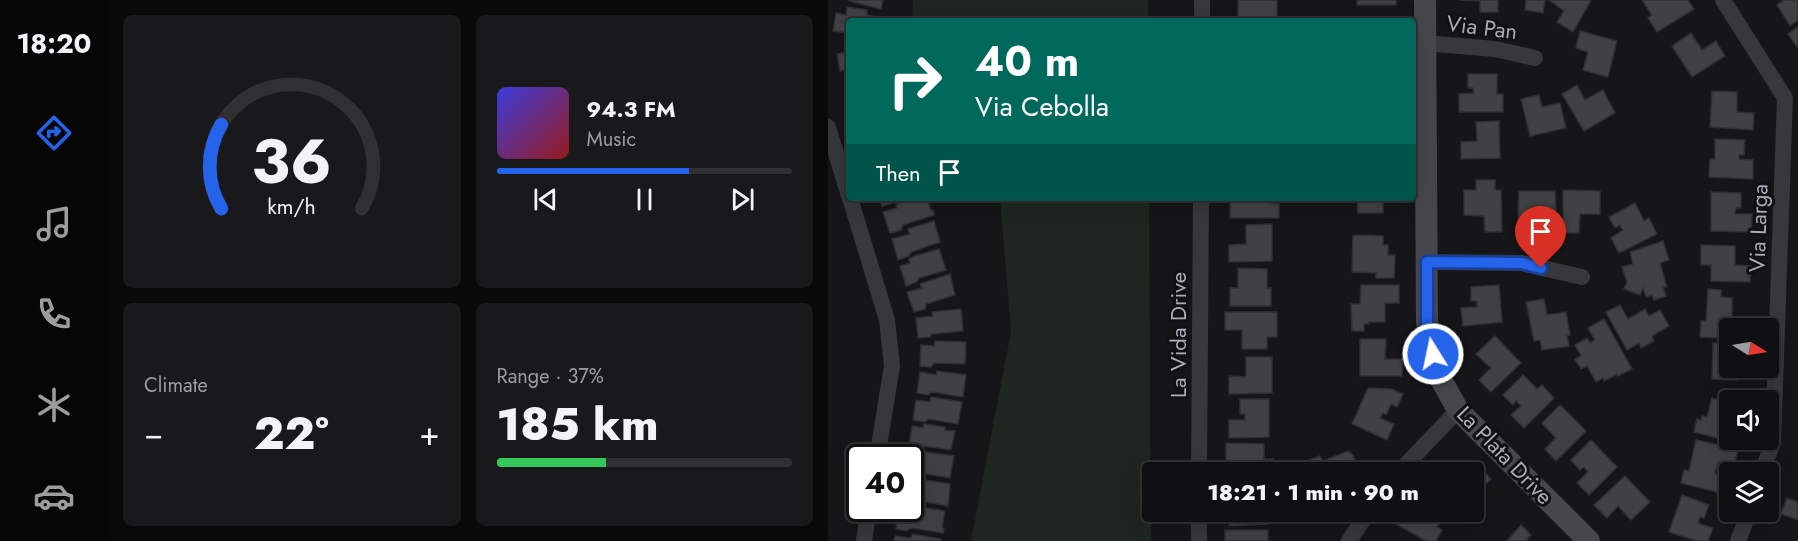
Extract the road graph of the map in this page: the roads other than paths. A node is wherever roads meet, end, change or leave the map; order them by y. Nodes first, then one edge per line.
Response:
1 (1202, 0) edge
2 (1425, 0) edge
3 (1723, 0) edge
4 (1202, 18) edge
5 (1424, 43) junction
6 (1535, 57) dead end
7 (828, 127) edge
8 (846, 187) edge
9 (850, 201) edge
10 (1201, 201) edge
11 (1427, 262) junction
12 (1582, 277) dead end
13 (1458, 410) junction
14 (879, 444) edge
15 (1199, 462) edge
16 (1409, 462) edge
17 (1766, 462) edge
18 (867, 522) edge
19 (1199, 522) edge
20 (1361, 522) edge
21 (1745, 522) edge
22 (864, 541) edge
23 (1199, 541) edge
24 (1349, 541) edge
25 (1589, 541) edge
26 (1738, 541) edge

1 - 4 street
2 - 5 street, La Plata Drive
3 - 17 street, Via Larga
5 - 6 street, Via Pan
5 - 11 street, La Plata Drive
7 - 8 street
9 - 14 street
10 - 15 street, La Vida Drive
11 - 12 street
11 - 13 street, La Plata Drive
13 - 16 street
13 - 25 street, La Plata Drive
18 - 22 street
19 - 23 street
20 - 24 street
21 - 26 street

